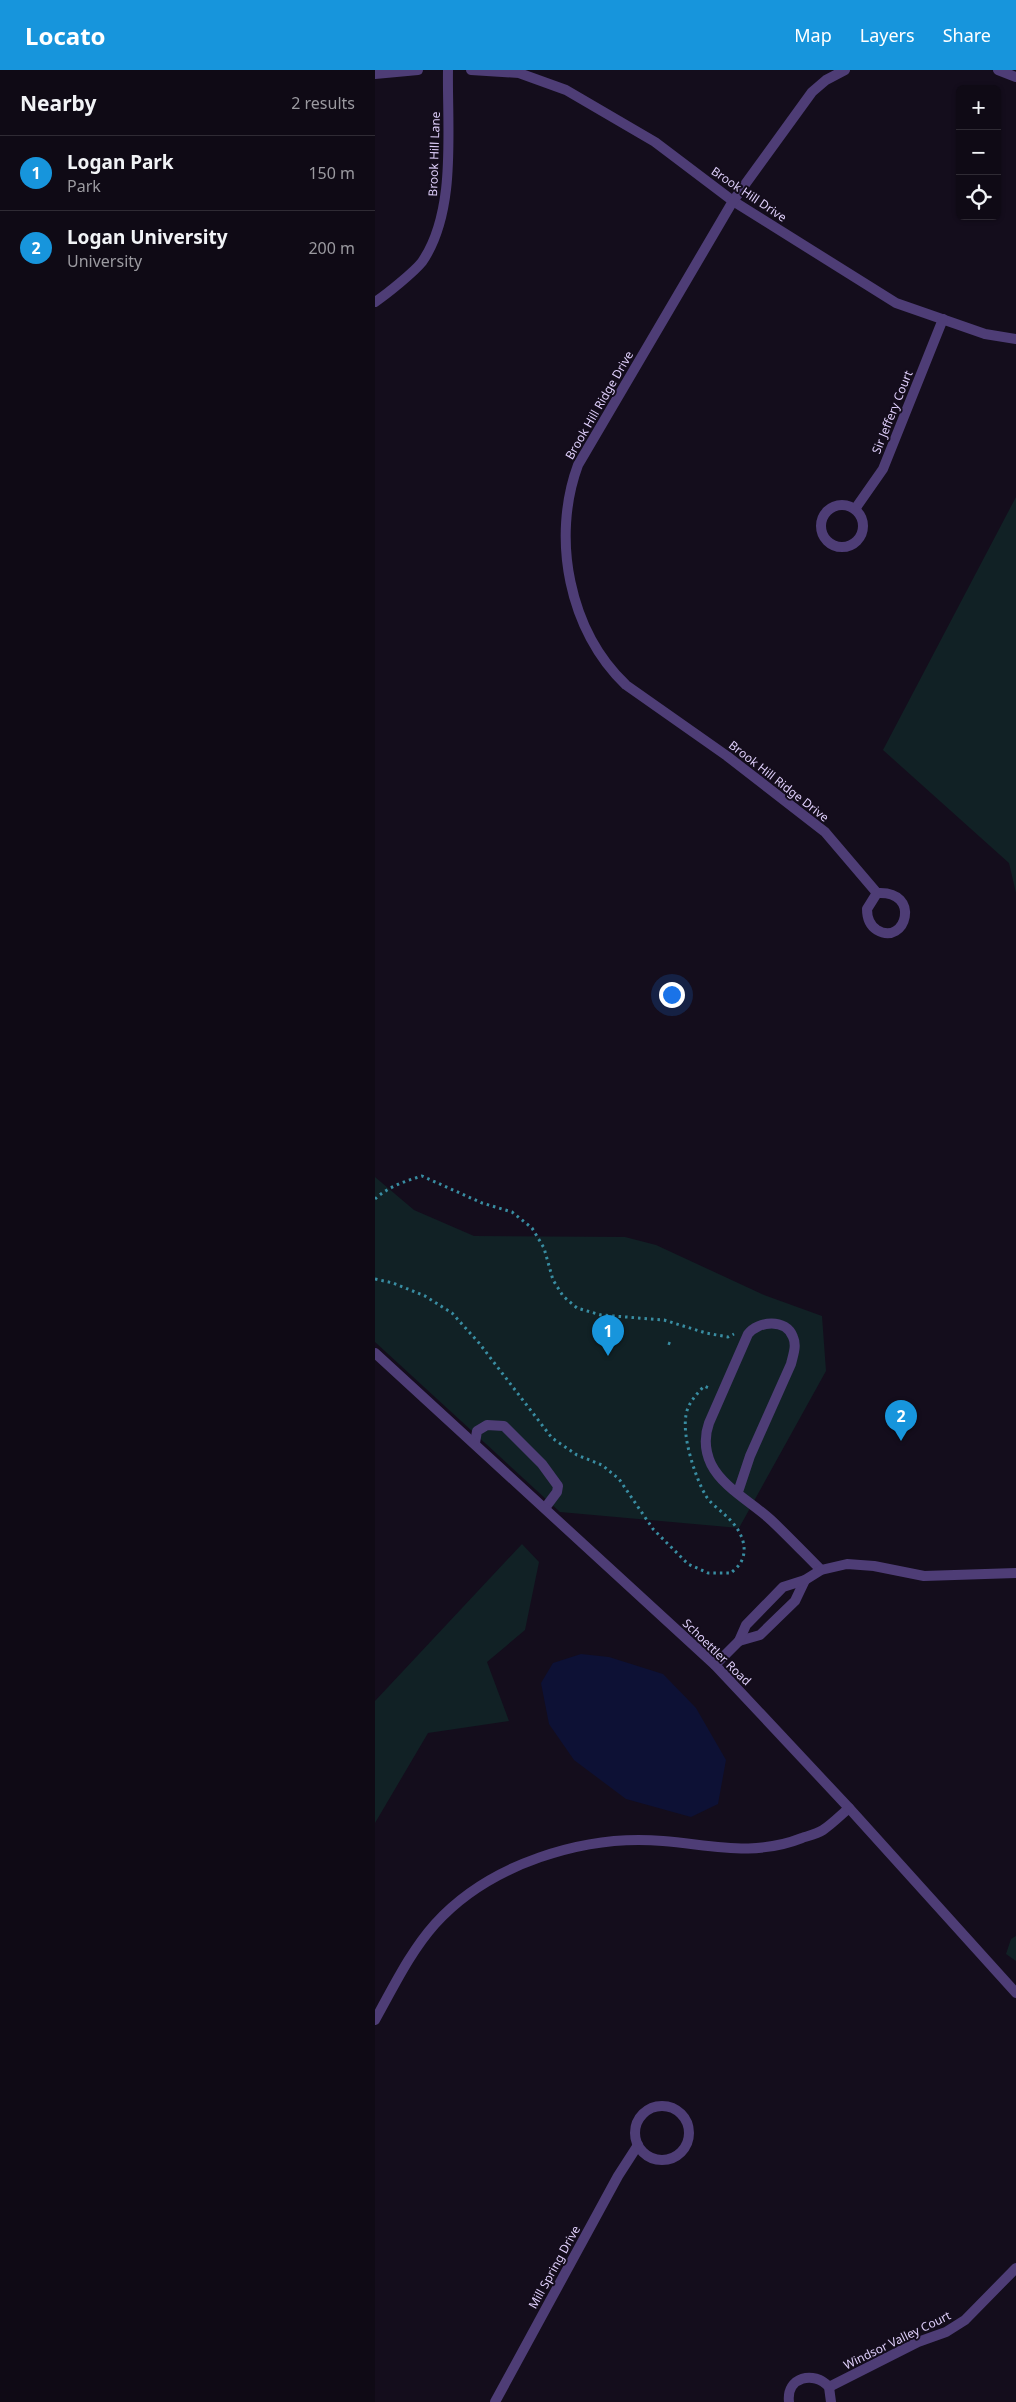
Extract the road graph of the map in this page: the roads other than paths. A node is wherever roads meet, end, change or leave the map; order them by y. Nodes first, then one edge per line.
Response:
1 (418, 70) edge
2 (448, 70) edge
3 (471, 70) edge
4 (845, 70) edge
5 (998, 70) edge
6 (375, 74) edge
7 (1016, 78) edge
8 (733, 200) junction
9 (375, 302) edge
10 (943, 319) junction
11 (1016, 339) edge
12 (855, 509) junction
13 (877, 893) dead end
14 (375, 1353) edge
15 (475, 1443) junction
16 (738, 1492) junction
17 (545, 1508) junction
18 (821, 1570) junction
19 (1016, 1574) edge
20 (805, 1580) junction
21 (739, 1641) junction
22 (715, 1665) junction
23 (849, 1808) junction
24 (1016, 1993) edge
25 (375, 2020) edge
26 (638, 2145) junction
27 (1016, 2268) edge
28 (829, 2387) junction
29 (495, 2402) edge
30 (789, 2402) edge
31 (831, 2402) edge

1 - 6 street
2 - 9 street, Brook Hill Lane
3 - 8 street, Brook Hill Drive
4 - 8 street, Brook Hill Ridge Drive
5 - 7 street
8 - 10 street, Brook Hill Drive
8 - 13 street, Brook Hill Ridge Drive
10 - 11 street, Brook Hill Drive
10 - 12 street, Sir Jeffery Court
12 - 12 street
14 - 15 street, Schoettler Road
15 - 17 street, Schoettler Road
15 - 17 street
16 - 16 street
16 - 18 street
17 - 22 street, Schoettler Road
18 - 19 street
18 - 20 street
20 - 21 street
20 - 21 street
21 - 22 street
22 - 23 street, Schoettler Road
23 - 24 street, Schoettler Road
23 - 25 street
26 - 26 street, Mill Spring Drive
26 - 29 street, Mill Spring Drive
27 - 28 street, Windsor Valley Court
28 - 30 street
28 - 31 street

